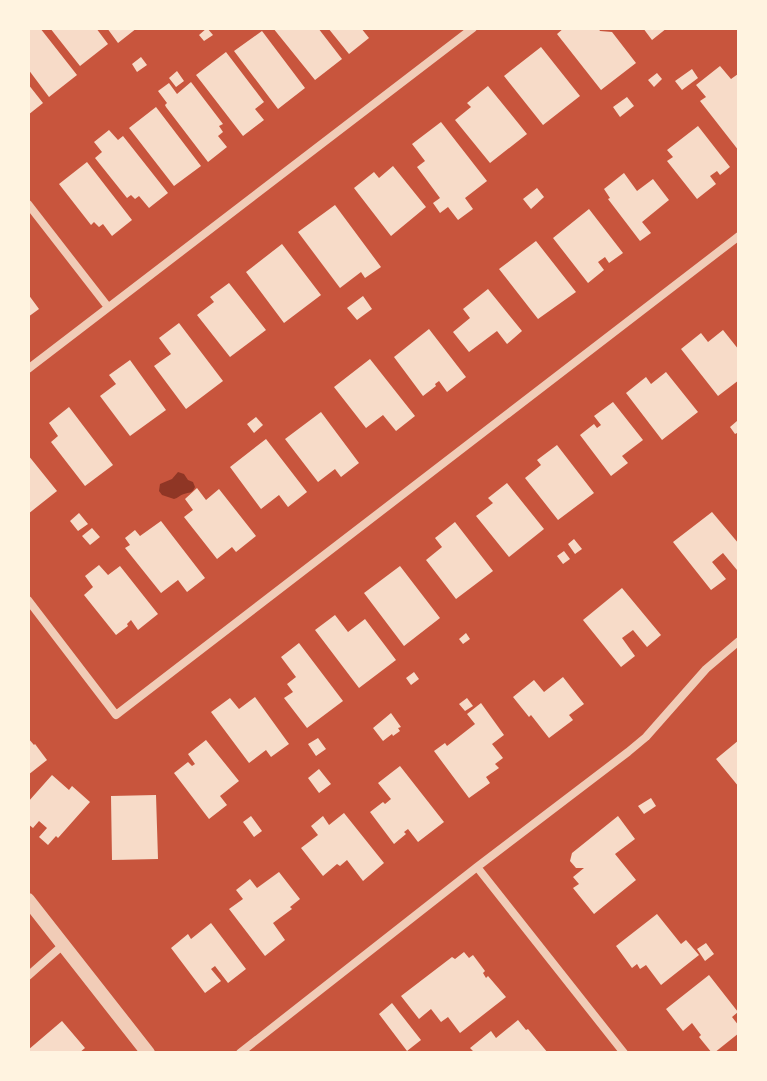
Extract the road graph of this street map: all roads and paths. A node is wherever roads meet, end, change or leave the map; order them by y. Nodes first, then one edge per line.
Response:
1 (473, 28) edge
2 (28, 204) edge
3 (739, 236) edge
4 (108, 307) junction
5 (28, 369) edge
6 (28, 600) edge
7 (739, 641) edge
8 (477, 867) junction
9 (28, 900) edge
10 (63, 945) junction
11 (28, 976) edge
12 (148, 1053) edge
13 (240, 1053) edge
14 (624, 1053) edge

1 - 4 street
2 - 4 street
3 - 6 street
4 - 5 street
7 - 8 street
8 - 13 street
8 - 14 street
9 - 10 street
10 - 11 street
10 - 12 street

